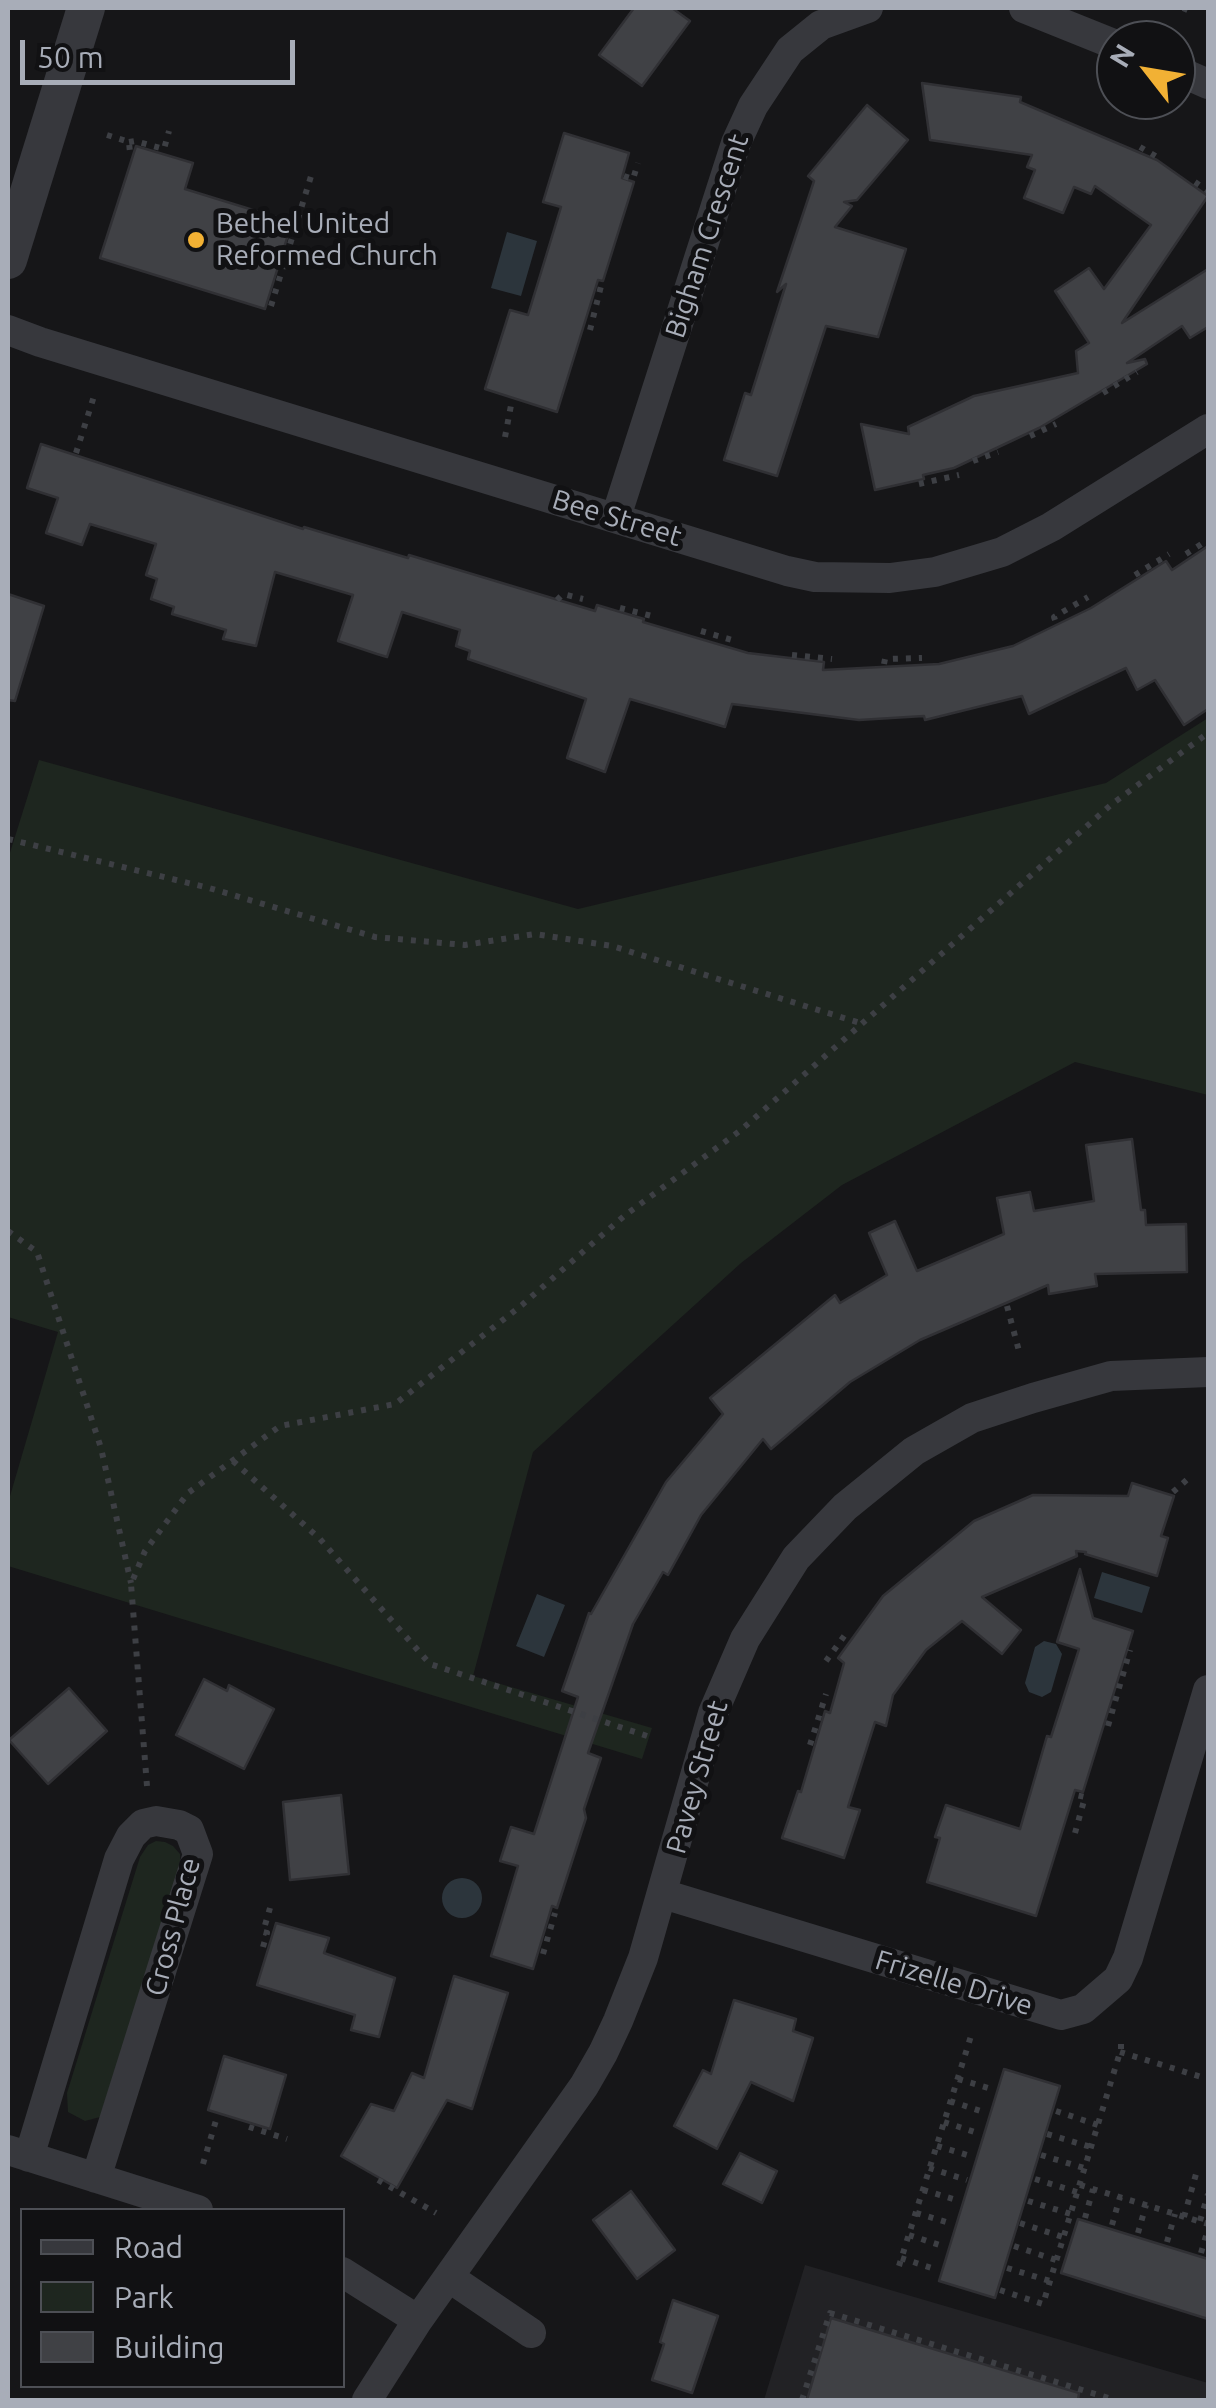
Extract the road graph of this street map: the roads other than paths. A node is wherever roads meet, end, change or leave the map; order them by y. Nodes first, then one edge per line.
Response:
1 (86, 8) edge
2 (868, 8) edge
3 (1024, 8) edge
4 (816, 16) edge
5 (1096, 37) edge
6 (8, 260) edge
7 (8, 330) edge
8 (1208, 430) edge
9 (616, 517) junction
10 (1208, 1372) edge
11 (1208, 1690) edge
12 (663, 1894) junction
13 (18, 2154) edge
14 (96, 2178) junction
15 (192, 2208) edge
16 (345, 2274) edge
17 (450, 2278) junction
18 (418, 2320) junction
19 (532, 2334) dead end
20 (367, 2400) edge

1 - 6 street
2 - 4 street, Bigham Crescent
3 - 5 street
4 - 9 street, Bigham Crescent
7 - 9 street, Bee Street
8 - 9 street, Bee Street
10 - 12 street, Pavey Street
11 - 12 street, Frizelle Drive
12 - 17 street, Pavey Street
13 - 14 street
13 - 14 street, Cross Place
14 - 15 street
16 - 18 street
17 - 18 street, Pavey Street
17 - 19 street
18 - 20 street, Pavey Street

